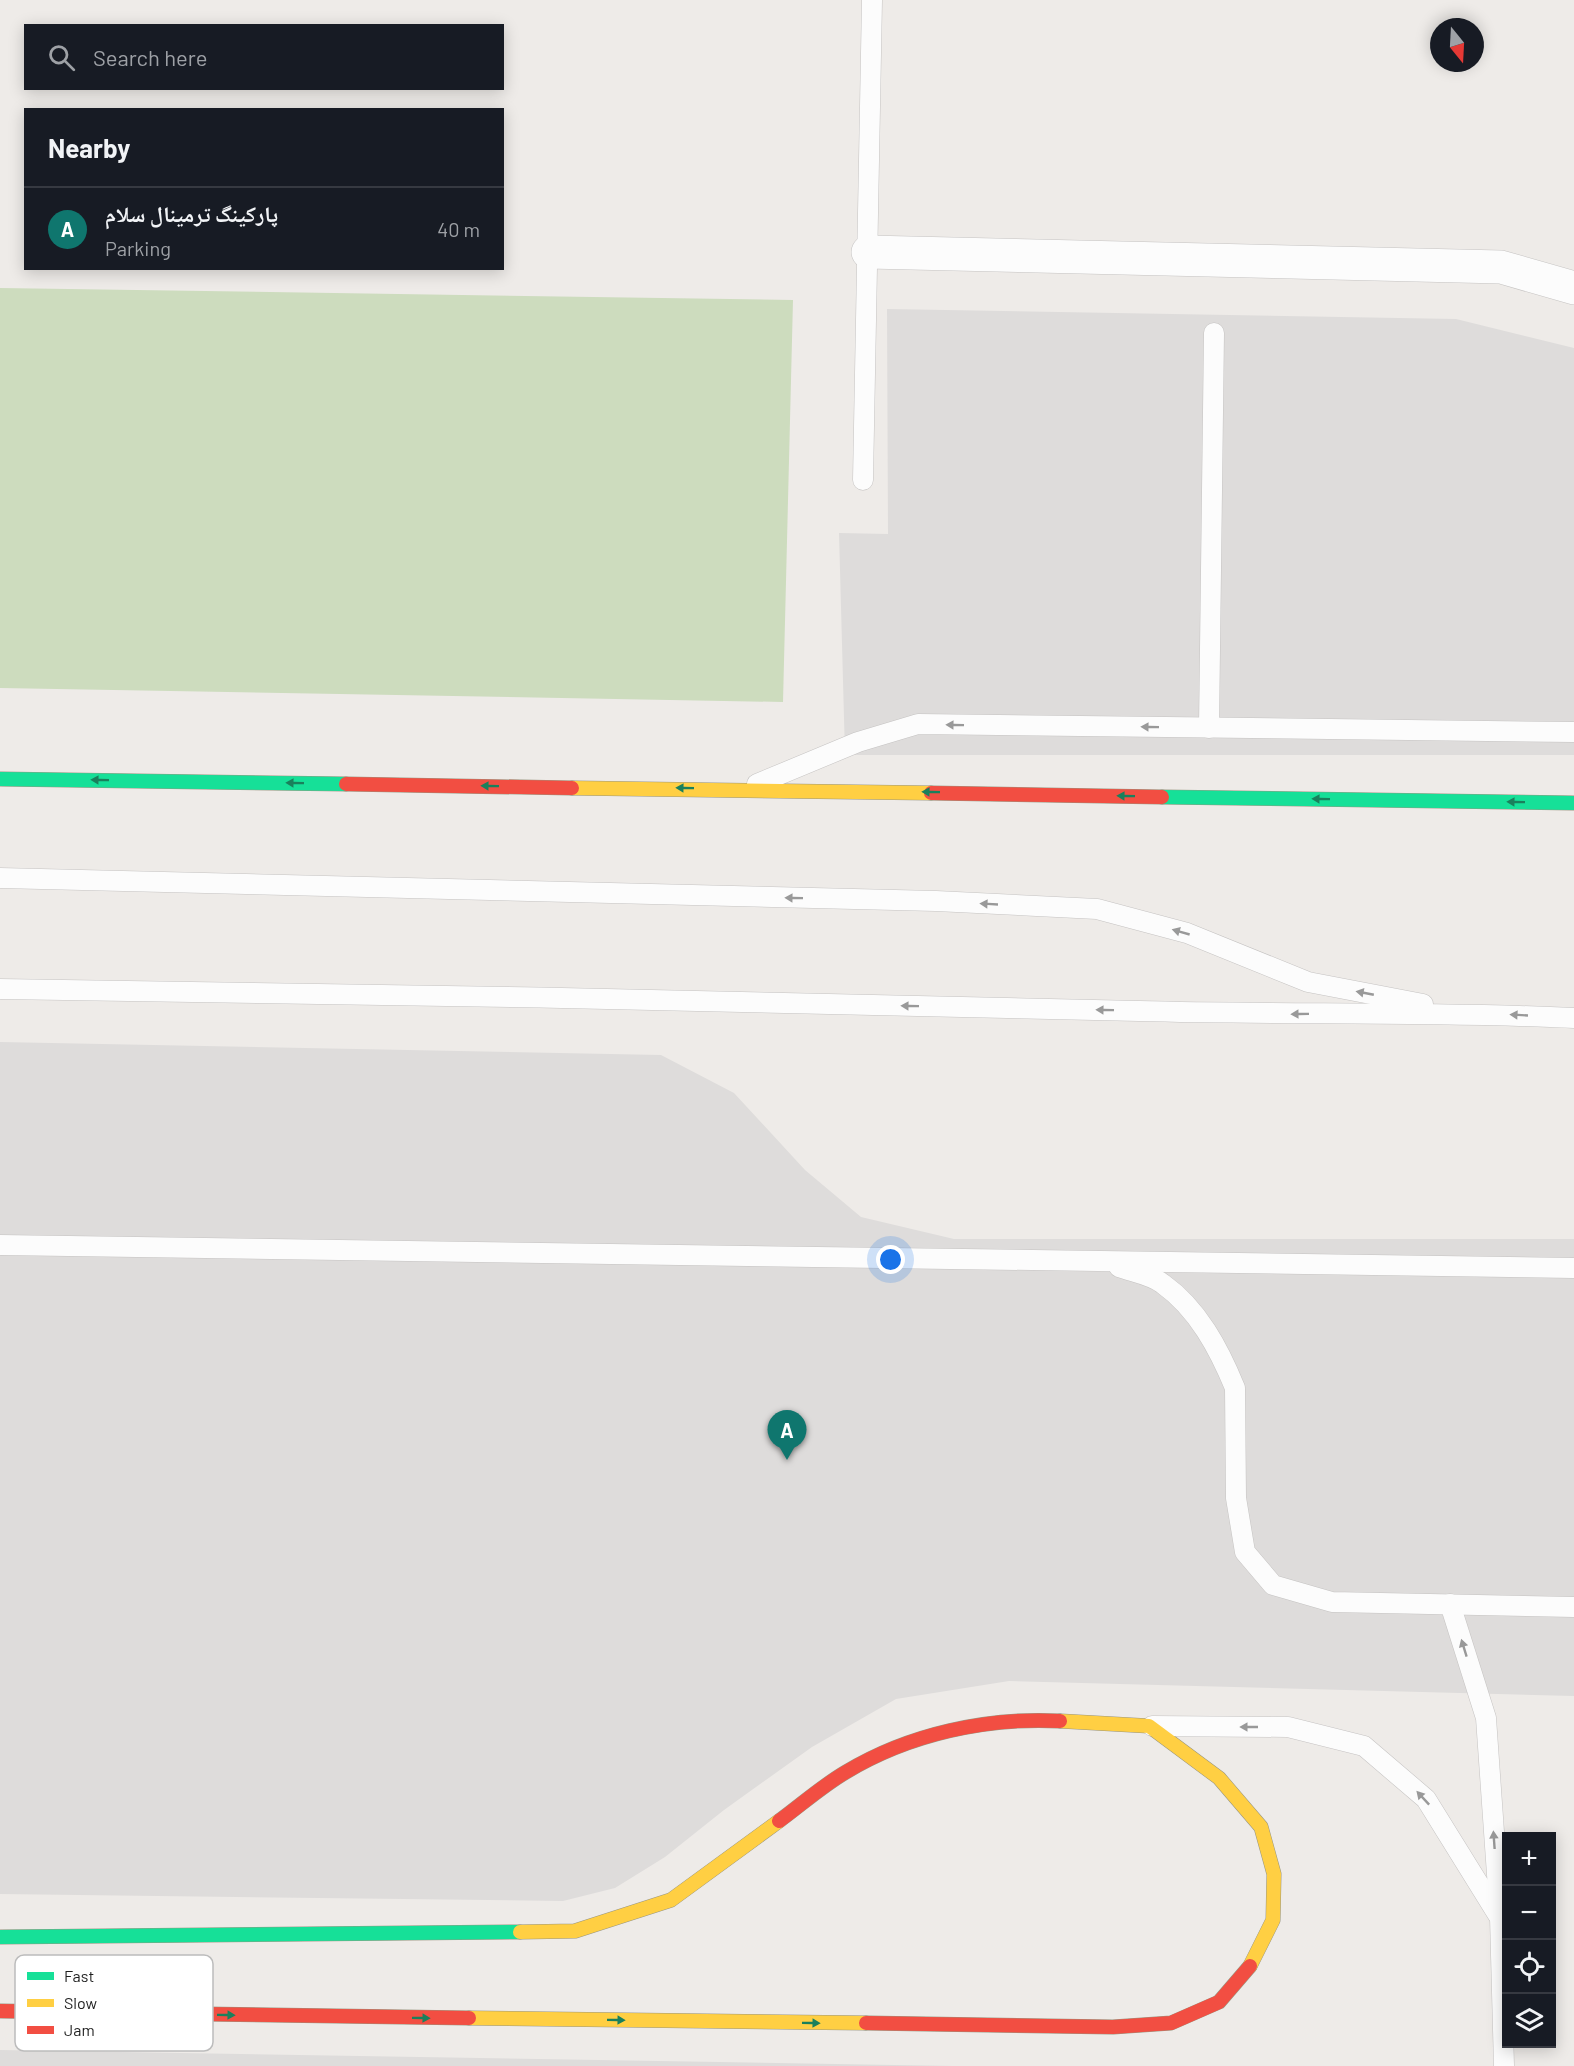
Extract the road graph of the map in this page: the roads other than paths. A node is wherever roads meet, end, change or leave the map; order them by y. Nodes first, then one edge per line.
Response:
1 (872, 0) edge
2 (868, 252) junction
3 (1574, 288) edge
4 (1214, 333) dead end
5 (863, 480) dead end
6 (1209, 728) junction
7 (1574, 732) edge
8 (0, 779) edge
9 (743, 789) junction
10 (1574, 803) edge
11 (0, 878) edge
12 (0, 989) edge
13 (1464, 1013) junction
14 (1574, 1018) edge
15 (0, 1245) edge
16 (1103, 1261) junction
17 (1574, 1268) edge
18 (1450, 1604) junction
19 (1574, 1607) edge
20 (1149, 1726) junction
21 (1500, 1917) junction
22 (0, 1937) edge
23 (0, 2011) edge
24 (15, 2011) edge
25 (213, 2014) edge
26 (1504, 2066) edge

1 - 2 lane
2 - 3 street
2 - 5 lane
4 - 6 lane
6 - 7 lane
6 -> 9 lane
9 -> 8 street
10 -> 9 street
13 -> 11 lane
13 -> 12 lane
14 -> 13 lane
15 - 16 lane
16 - 17 lane
16 - 18 lane
18 - 19 lane
21 -> 18 lane
21 -> 20 lane
20 - 22 street
25 -> 20 street
21 - 26 lane
23 -> 24 street

